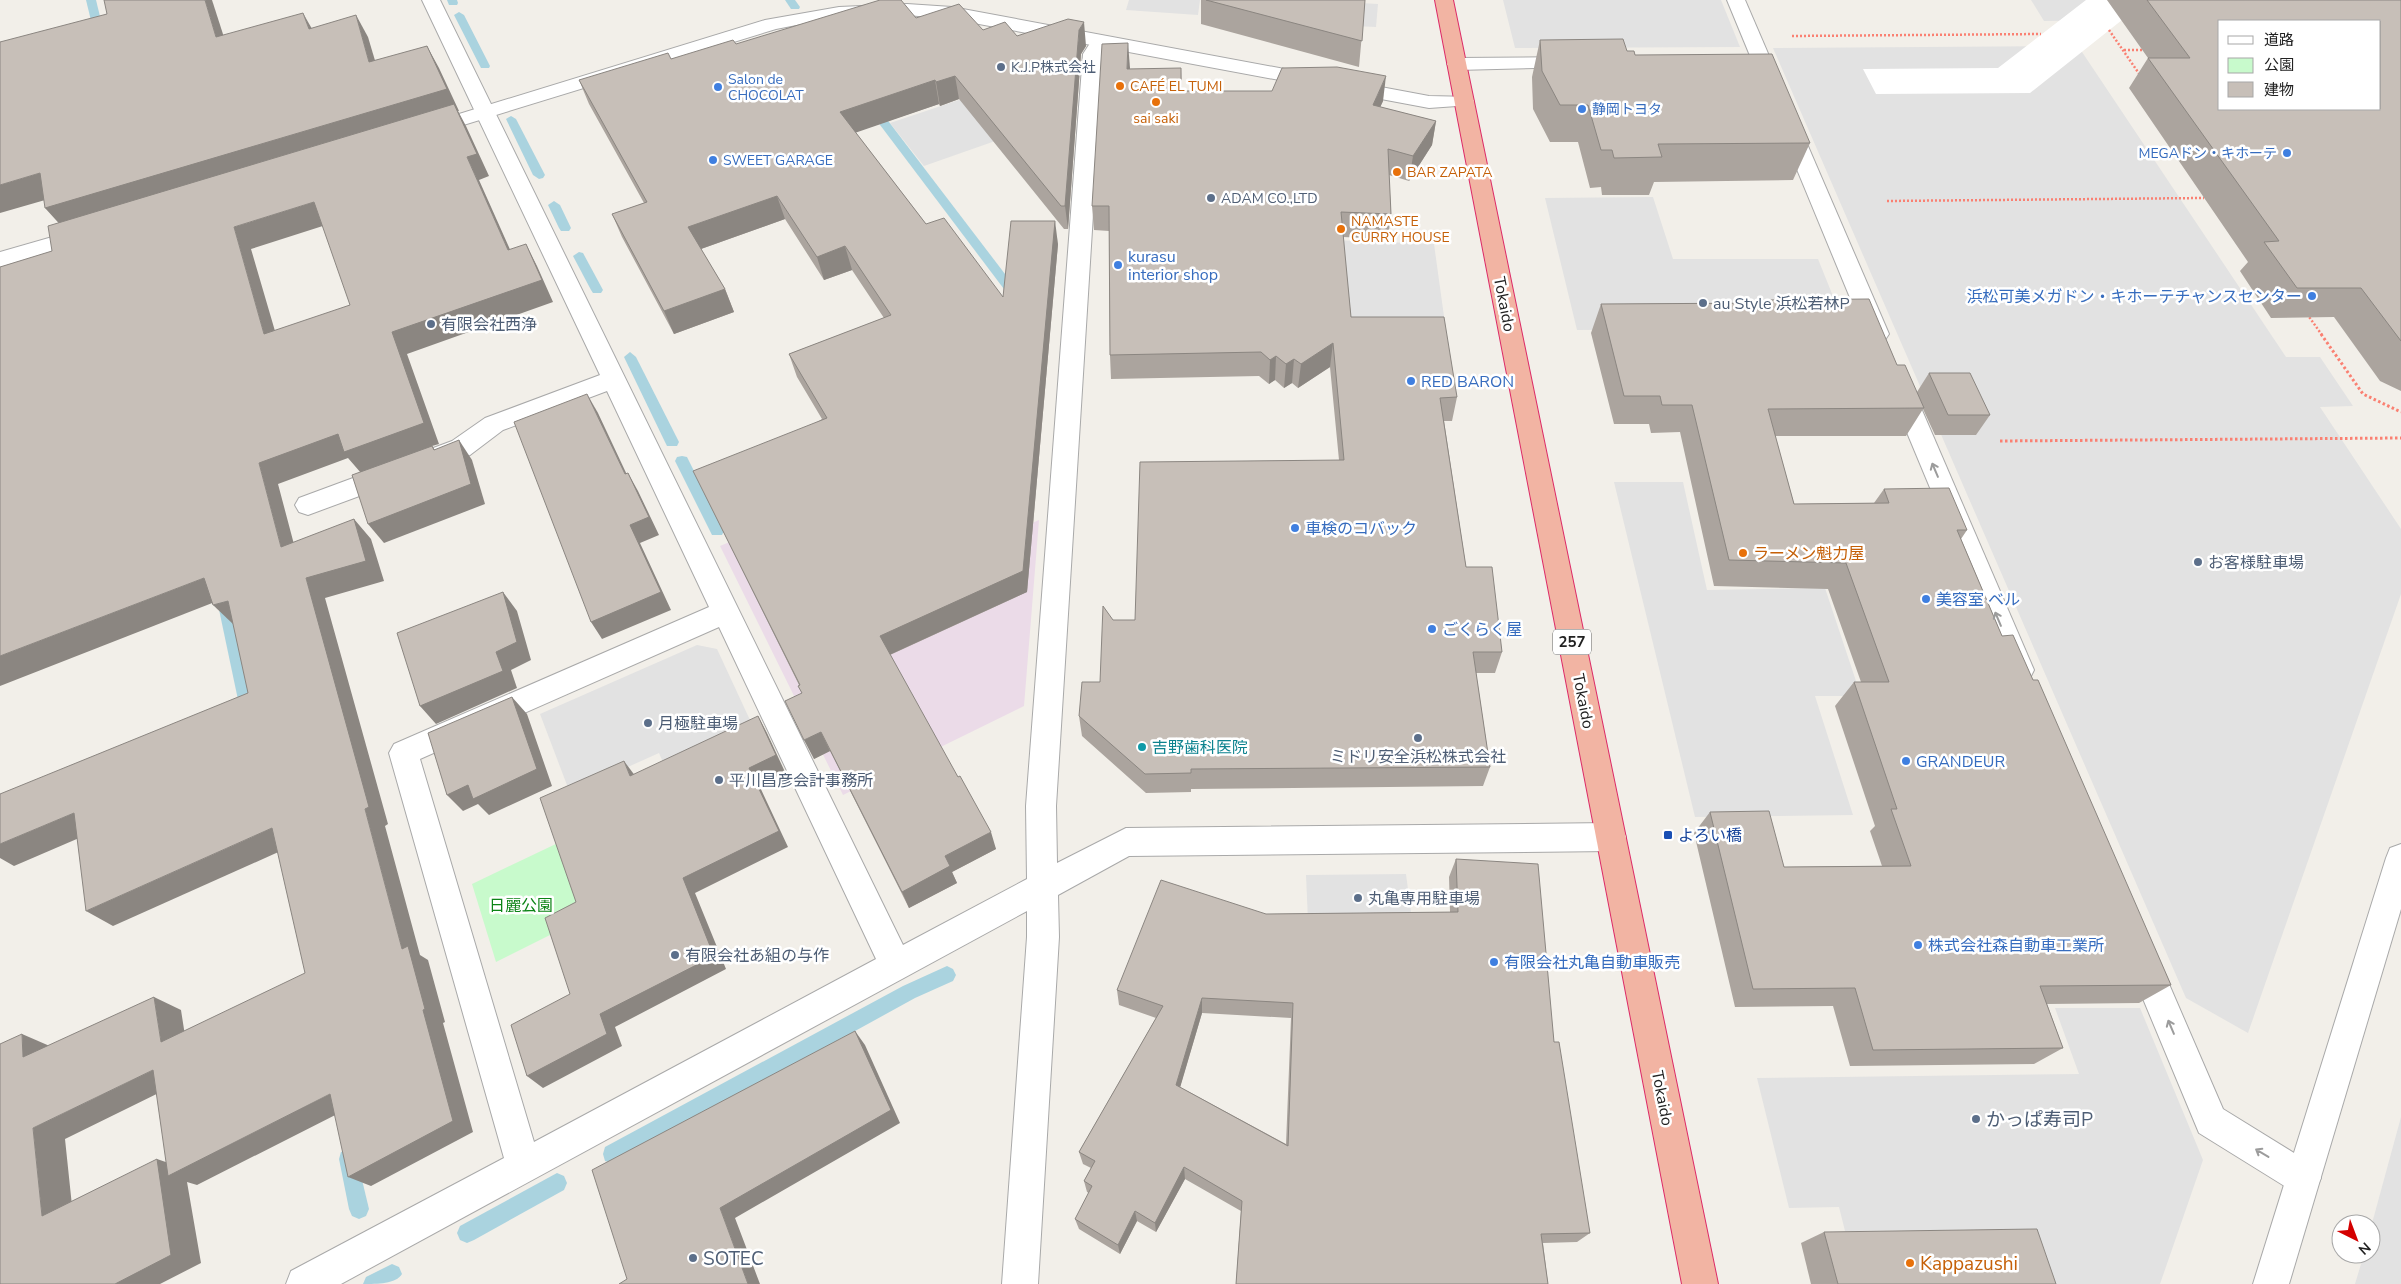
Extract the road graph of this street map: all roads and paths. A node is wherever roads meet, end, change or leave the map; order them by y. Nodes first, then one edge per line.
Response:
1 (431, 0) edge
2 (1444, 0) edge
3 (1736, 0) edge
4 (2109, 30) dead end
5 (2041, 34) dead end
6 (2104, 34) dead end
7 (2111, 34) junction
8 (1751, 36) junction
9 (1101, 41) junction
10 (2123, 50) junction
11 (2143, 50) dead end
12 (1592, 63) edge
13 (1457, 64) junction
14 (2144, 80) dead end
15 (1464, 101) junction
16 (485, 112) junction
17 (409, 135) edge
18 (2204, 198) dead end
19 (1887, 201) dead end
20 (105, 228) edge
21 (0, 260) edge
22 (2304, 309) edge
23 (614, 379) junction
24 (2401, 412) edge
25 (2401, 438) edge
26 (2000, 441) dead end
27 (308, 506) dead end
28 (726, 612) junction
29 (2028, 689) edge
30 (1611, 837) junction
31 (2401, 858) edge
32 (1042, 888) junction
33 (2133, 937) edge
34 (896, 966) junction
35 (524, 1166) junction
36 (2304, 1178) junction
37 (304, 1284) edge
38 (1020, 1284) edge
39 (1700, 1284) edge
40 (2271, 1284) edge

1 - 16 street
2 - 13 highway, Tokaido / 257
3 - 8 street
4 - 7 path
5 - 8 path
6 - 7 path
7 - 10 path
29 -> 8 street
9 - 15 street
9 - 16 street
9 - 32 street
10 - 11 path
10 - 14 path
12 - 13 street
13 - 15 highway, Tokaido / 257
15 - 30 highway, Tokaido / 257
16 - 17 street
16 - 23 street
18 - 19 path
20 - 21 street
22 - 24 path
23 - 27 street
23 - 28 street
25 - 26 path
28 - 34 street
28 - 35 street
30 - 32 street
30 - 39 highway, Tokaido / 257
31 - 36 street
32 - 34 street
32 - 38 street
36 -> 33 street
34 - 35 street
35 - 37 street
36 - 40 street

